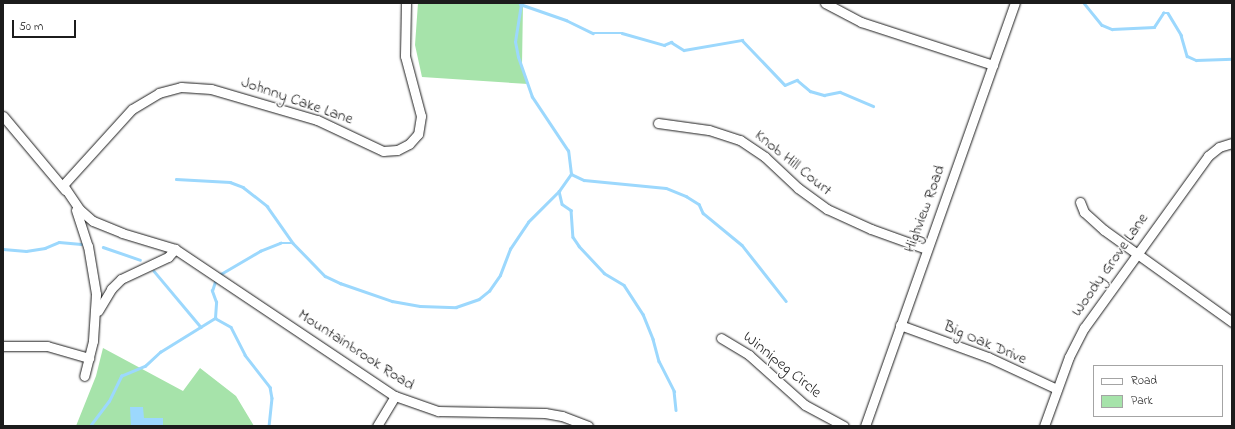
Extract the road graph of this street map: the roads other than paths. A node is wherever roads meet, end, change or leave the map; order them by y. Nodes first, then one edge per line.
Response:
1 (406, 3) edge
2 (825, 3) edge
3 (1015, 3) edge
4 (993, 65) junction
5 (3, 116) edge
6 (658, 123) dead end
7 (1232, 143) edge
8 (63, 185) junction
9 (1080, 202) dead end
10 (927, 248) junction
11 (175, 249) junction
12 (1136, 254) junction
13 (1232, 322) edge
14 (95, 323) junction
15 (900, 325) junction
16 (721, 338) dead end
17 (3, 346) edge
18 (89, 358) junction
19 (84, 376) dead end
20 (1057, 389) junction
21 (395, 396) junction
22 (377, 426) edge
23 (588, 426) edge
24 (844, 426) edge
25 (865, 426) edge
26 (1044, 426) edge

1 - 8 street, Johnny Cake Lane
2 - 4 street
3 - 4 street, Highview Road
4 - 10 street, Highview Road
5 - 8 street
6 - 10 street, Knob Hill Court
7 - 12 street, Woody Grove Lane
8 - 11 street, Mountainbrook Road
8 - 14 street
9 - 12 street
10 - 15 street, Highview Road
11 - 14 street
11 - 21 street, Mountainbrook Road
12 - 13 street
12 - 20 street, Woody Grove Lane
14 - 18 street
15 - 20 street, Big Oak Drive
15 - 25 street, Highview Road
16 - 24 street, Winnipeg Circle
17 - 18 street
18 - 19 street
20 - 26 street, Woody Grove Lane
21 - 22 street
21 - 23 street, Mountainbrook Road

